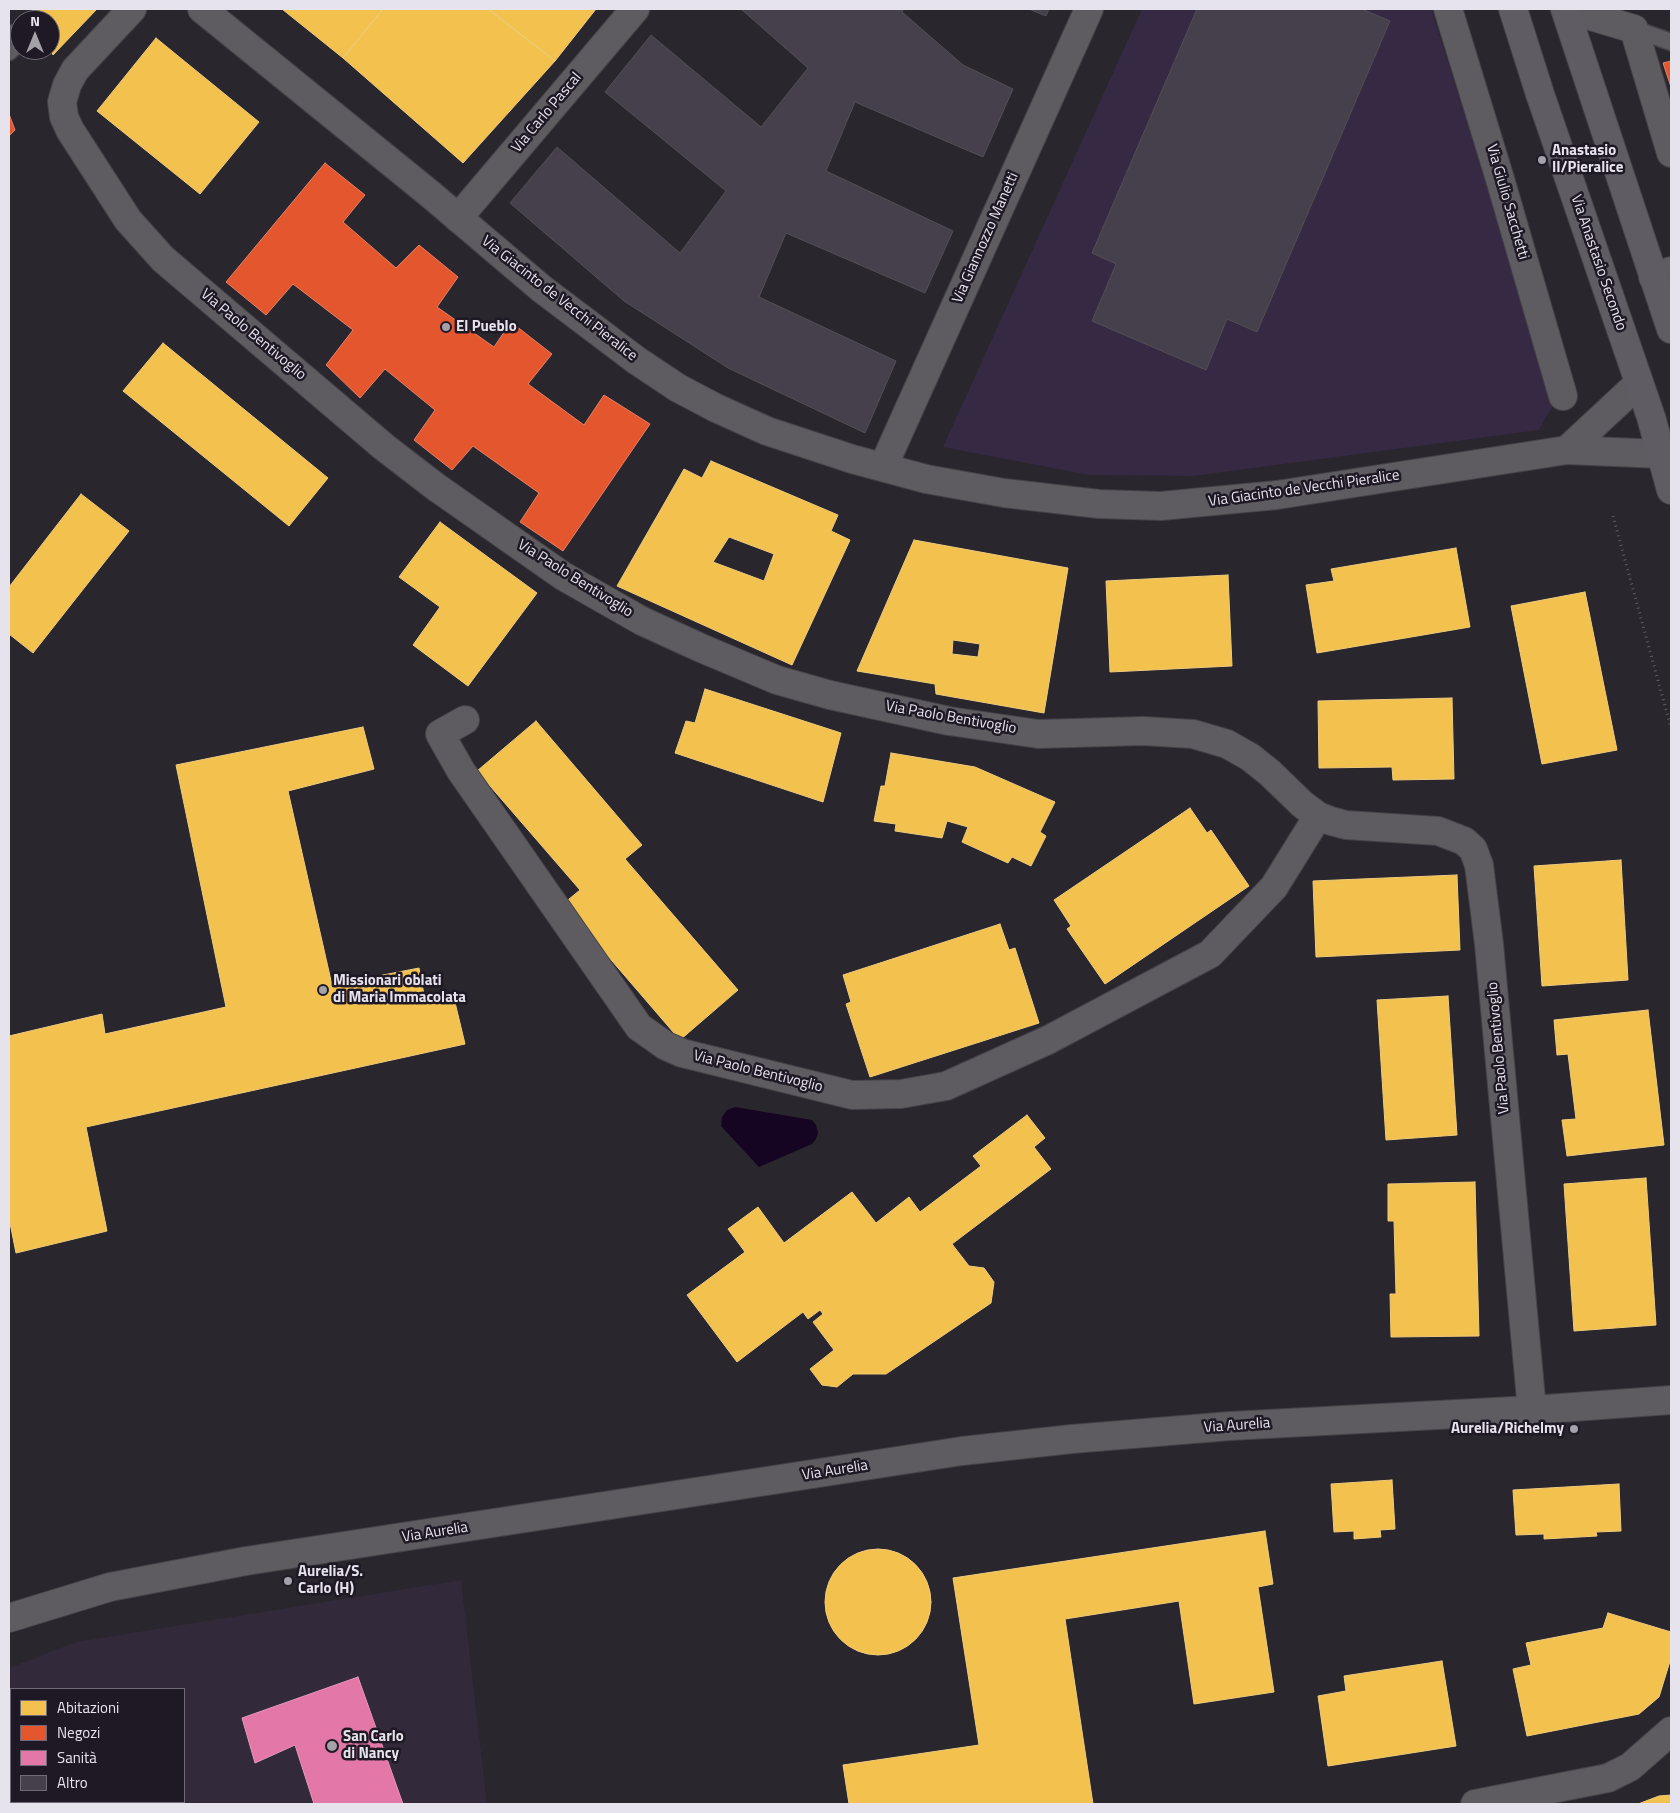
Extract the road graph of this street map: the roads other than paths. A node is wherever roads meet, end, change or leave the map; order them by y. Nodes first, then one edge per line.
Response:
1 (132, 9) edge
2 (202, 9) edge
3 (635, 9) edge
4 (1090, 9) edge
5 (1448, 9) edge
6 (1513, 9) edge
7 (1566, 9) edge
8 (1634, 29) junction
9 (9, 33) edge
10 (1671, 42) edge
11 (9, 52) edge
12 (1671, 153) edge
13 (458, 218) junction
14 (1662, 274) edge
15 (1671, 329) edge
16 (1639, 383) junction
17 (1564, 396) dead end
18 (1567, 450) junction
19 (1662, 454) junction
20 (883, 468) junction
21 (1671, 490) edge
22 (465, 720) dead end
23 (1318, 816) junction
24 (1671, 1400) edge
25 (1532, 1410) junction
26 (9, 1618) edge
27 (1671, 1732) edge
28 (1475, 1804) edge

1 - 23 street, Via Paolo Bentivoglio
2 - 13 street, Via Giacinto de Vecchi Pieralice
3 - 13 street, Via Carlo Pascal
4 - 20 street, Via Giannozzo Manetti
5 - 17 street, Via Giulio Sacchetti
6 - 16 main road, Via Anastasio Secondo
7 - 8 street
7 - 14 main road
8 - 10 lane
8 - 12 street
9 - 11 lane
13 - 20 street, Via Giacinto de Vecchi Pieralice
14 - 15 main road
16 - 18 street
16 - 19 main road, Via Anastasio Secondo
18 - 19 street, Via Giacinto de Vecchi Pieralice
18 - 20 street, Via Giacinto de Vecchi Pieralice
19 - 21 main road, Via Anastasio Secondo
22 - 23 street, Via Paolo Bentivoglio
23 - 25 street, Via Paolo Bentivoglio
24 - 25 street, Via Aurelia
25 - 26 street, Via Aurelia
27 - 28 street

